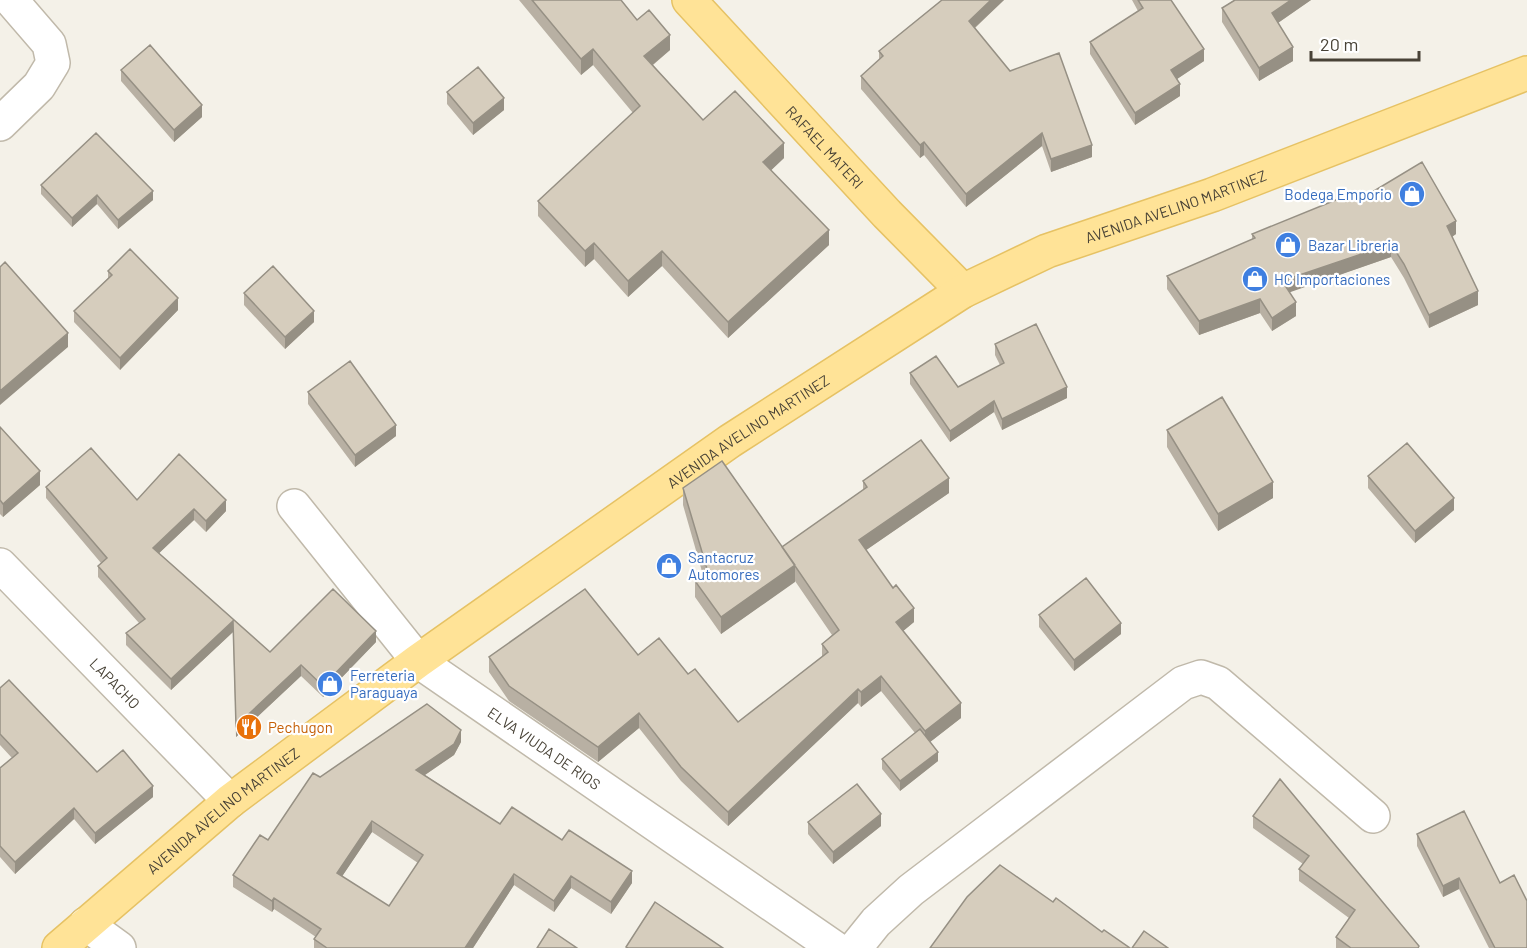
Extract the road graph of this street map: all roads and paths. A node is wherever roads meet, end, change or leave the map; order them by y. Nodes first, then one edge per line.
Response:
1 (11, 0) edge
2 (689, 0) edge
3 (1527, 73) edge
4 (0, 124) edge
5 (963, 291) junction
6 (294, 506) dead end
7 (0, 565) edge
8 (418, 661) junction
9 (230, 801) junction
10 (1373, 816) dead end
11 (86, 924) junction
12 (59, 948) edge
13 (119, 948) edge
14 (835, 948) edge
15 (855, 948) edge

1 - 4 street
2 - 5 main road, RAFAEL MATERI
3 - 5 main road, AVENIDA AVELINO MARTINEZ
5 - 8 main road, AVENIDA AVELINO MARTINEZ
6 - 8 street, ELVA VIUDA DE RIOS
7 - 9 street, LAPACHO
8 - 9 main road, AVENIDA AVELINO MARTINEZ
8 - 14 street, ELVA VIUDA DE RIOS
9 - 11 main road, AVENIDA AVELINO MARTINEZ
10 - 15 street
11 - 12 main road, AVENIDA AVELINO MARTINEZ
11 - 13 street

